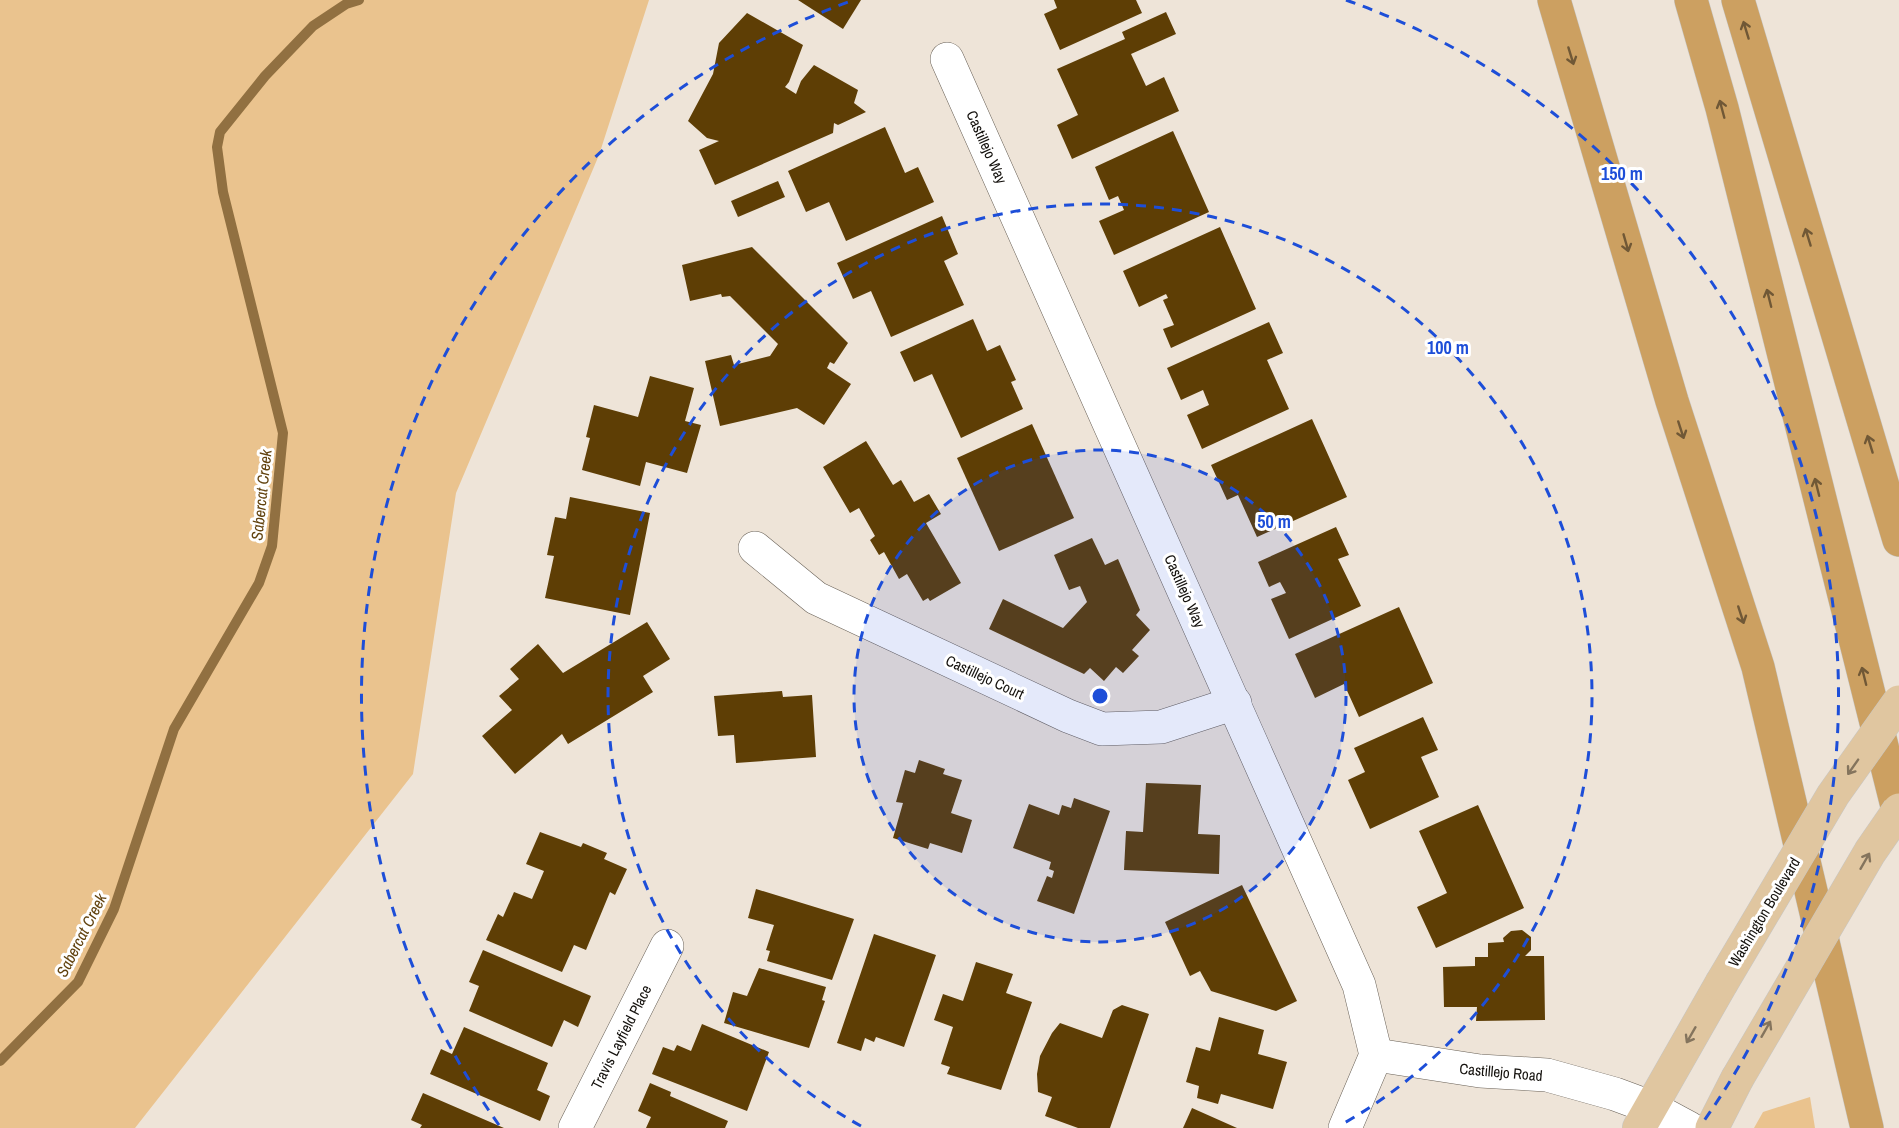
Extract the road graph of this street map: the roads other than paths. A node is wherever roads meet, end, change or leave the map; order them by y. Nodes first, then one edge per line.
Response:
1 (1554, 0) edge
2 (1691, 0) edge
3 (1738, 0) edge
4 (947, 59) dead end
5 (1899, 540) edge
6 (755, 548) dead end
7 (1899, 702) edge
8 (1235, 703) junction
9 (1899, 812) edge
10 (667, 946) dead end
11 (1376, 1055) junction
12 (1645, 1118) edge
13 (575, 1128) edge
14 (1345, 1128) edge
15 (1689, 1128) edge
16 (1712, 1128) edge
17 (1867, 1128) edge

1 -> 17 highway
9 -> 2 highway
5 -> 3 highway
4 - 8 street, Castillejo Way
6 - 8 street, Castillejo Court
7 -> 12 main road, Washington Boulevard, bridge
8 - 11 street, Castillejo Way
16 -> 9 main road, bridge
10 - 13 street, Travis Layfield Place
11 - 12 street, Castillejo Road
11 - 14 street
12 - 15 street, Castillejo Road

